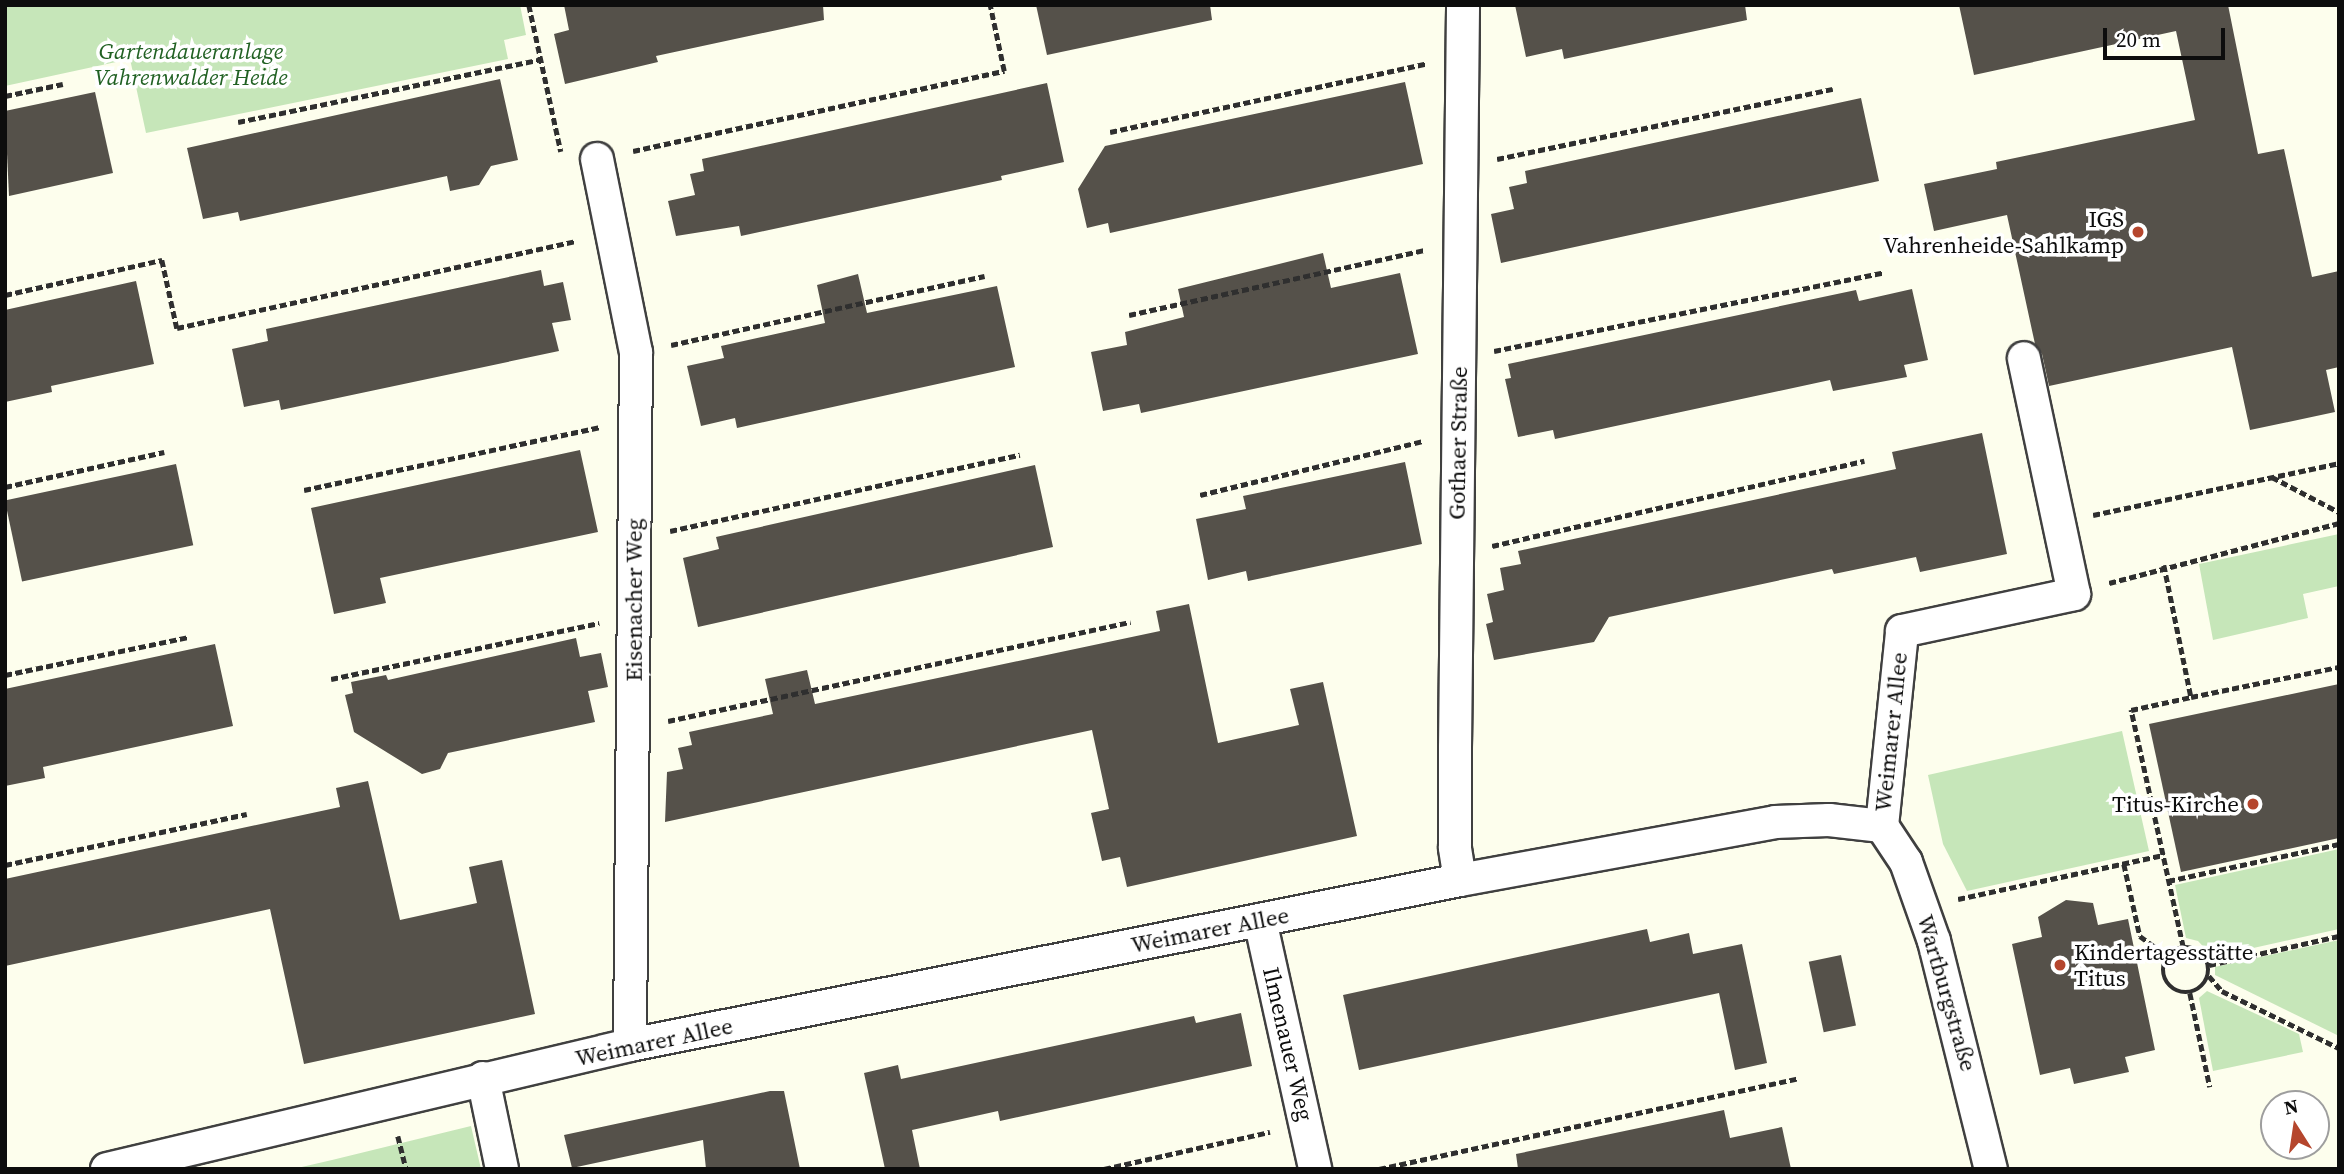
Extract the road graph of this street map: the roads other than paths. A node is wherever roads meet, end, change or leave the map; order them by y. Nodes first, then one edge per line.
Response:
1 (1463, 5) edge
2 (597, 159) road end
3 (2024, 358) dead end
4 (1882, 826) junction
5 (1460, 880) junction
6 (1260, 920) junction
7 (630, 1045) junction
8 (483, 1078) junction
9 (107, 1169) edge
10 (502, 1169) edge
11 (1315, 1169) edge
12 (1991, 1169) edge

1 - 5 street, Gothaer Straße
2 - 7 street, Eisenacher Weg
3 - 4 street, Weimarer Allee
4 - 5 street, Weimarer Allee
4 - 12 street, Wartburgstraße
5 - 6 street, Weimarer Allee
6 - 7 street, Weimarer Allee
6 - 11 street, Ilmenauer Weg
7 - 8 street, Weimarer Allee
8 - 9 street, Weimarer Allee
8 - 10 street

